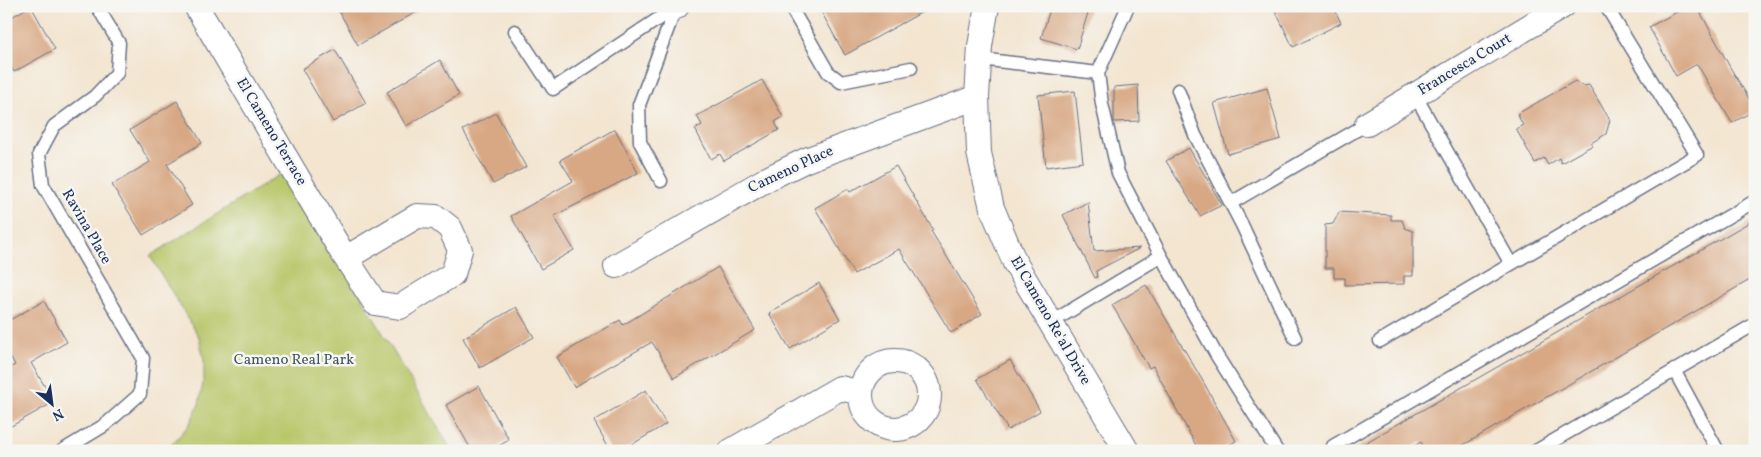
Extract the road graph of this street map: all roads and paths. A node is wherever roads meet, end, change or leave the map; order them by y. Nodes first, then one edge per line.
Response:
1 (97, 6) edge
2 (196, 6) edge
3 (676, 6) edge
4 (790, 6) edge
5 (987, 6) edge
6 (1128, 6) edge
7 (1606, 6) edge
8 (1557, 8) edge
9 (515, 31) dead end
10 (980, 59) junction
11 (911, 68) dead end
12 (1098, 73) junction
13 (1178, 90) dead end
14 (1415, 95) junction
15 (977, 97) junction
16 (1368, 124) joint
17 (661, 181) dead end
18 (1755, 201) edge
19 (1231, 203) junction
20 (1161, 256) junction
21 (346, 258) junction
22 (1511, 264) junction
23 (616, 266) dead end
24 (1050, 323) junction
25 (1755, 324) edge
26 (1295, 338) dead end
27 (1380, 341) dead end
28 (1674, 370) junction
29 (861, 393) dead end
30 (62, 451) edge
31 (731, 451) edge
32 (1127, 451) edge
33 (1277, 451) edge
34 (1336, 451) edge
35 (1536, 451) edge
36 (1718, 451) edge

1 - 30 lane, Ravina Place
2 - 21 street, El Cameno Terrace
3 - 9 lane
3 - 17 lane
4 - 11 lane
5 - 10 street, El Cameno Re'al Drive
6 - 12 lane
7 - 22 lane
8 - 14 street, Francesca Court
10 - 12 lane
10 - 15 street, El Cameno Re'al Drive
12 - 20 lane
13 - 19 lane
14 - 16 street, Francesca Court
14 - 22 lane
15 - 23 street, Cameno Place
15 - 24 street, El Cameno Re'al Drive
16 - 19 lane
18 - 34 lane
19 - 26 lane
20 - 24 lane
20 - 33 lane
21 - 21 street, El Cameno Terrace
22 - 27 lane
24 - 32 street, El Cameno Re'al Drive
25 - 28 lane
28 - 35 lane
28 - 36 lane
29 - 31 street

